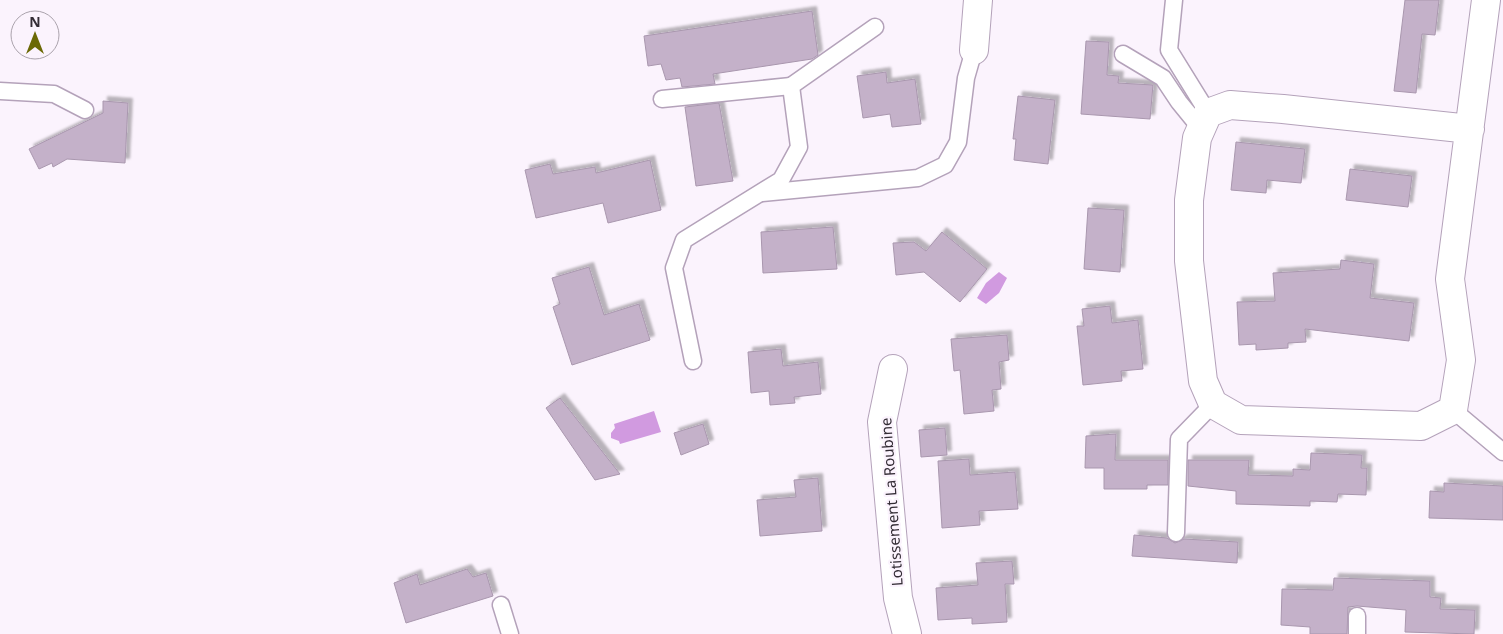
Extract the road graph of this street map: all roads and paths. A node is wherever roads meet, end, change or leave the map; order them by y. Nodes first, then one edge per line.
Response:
1 (978, 0) edge
2 (1174, 0) edge
3 (1486, 0) edge
4 (875, 27) dead end
5 (974, 50) joint
6 (1123, 54) dead end
7 (791, 86) junction
8 (0, 91) edge
9 (662, 99) dead end
10 (86, 110) dead end
11 (1205, 121) junction
12 (1470, 129) junction
13 (759, 193) junction
14 (693, 361) dead end
15 (893, 369) dead end
16 (1213, 404) junction
17 (1453, 410) junction
18 (1503, 452) edge
19 (1176, 533) dead end
20 (501, 605) dead end
21 (1358, 616) dead end
22 (510, 634) edge
23 (907, 634) edge
24 (1357, 634) edge

1 - 5 street
2 - 11 lane
3 - 12 street
4 - 7 lane
5 - 13 lane
6 - 11 lane
7 - 9 lane
7 - 13 lane
8 - 10 lane
11 - 12 street
11 - 16 street
12 - 17 street
13 - 14 lane
15 - 23 street, Lotissement La Roubine
16 - 17 street
16 - 19 lane
17 - 18 lane
20 - 22 lane
21 - 24 lane

